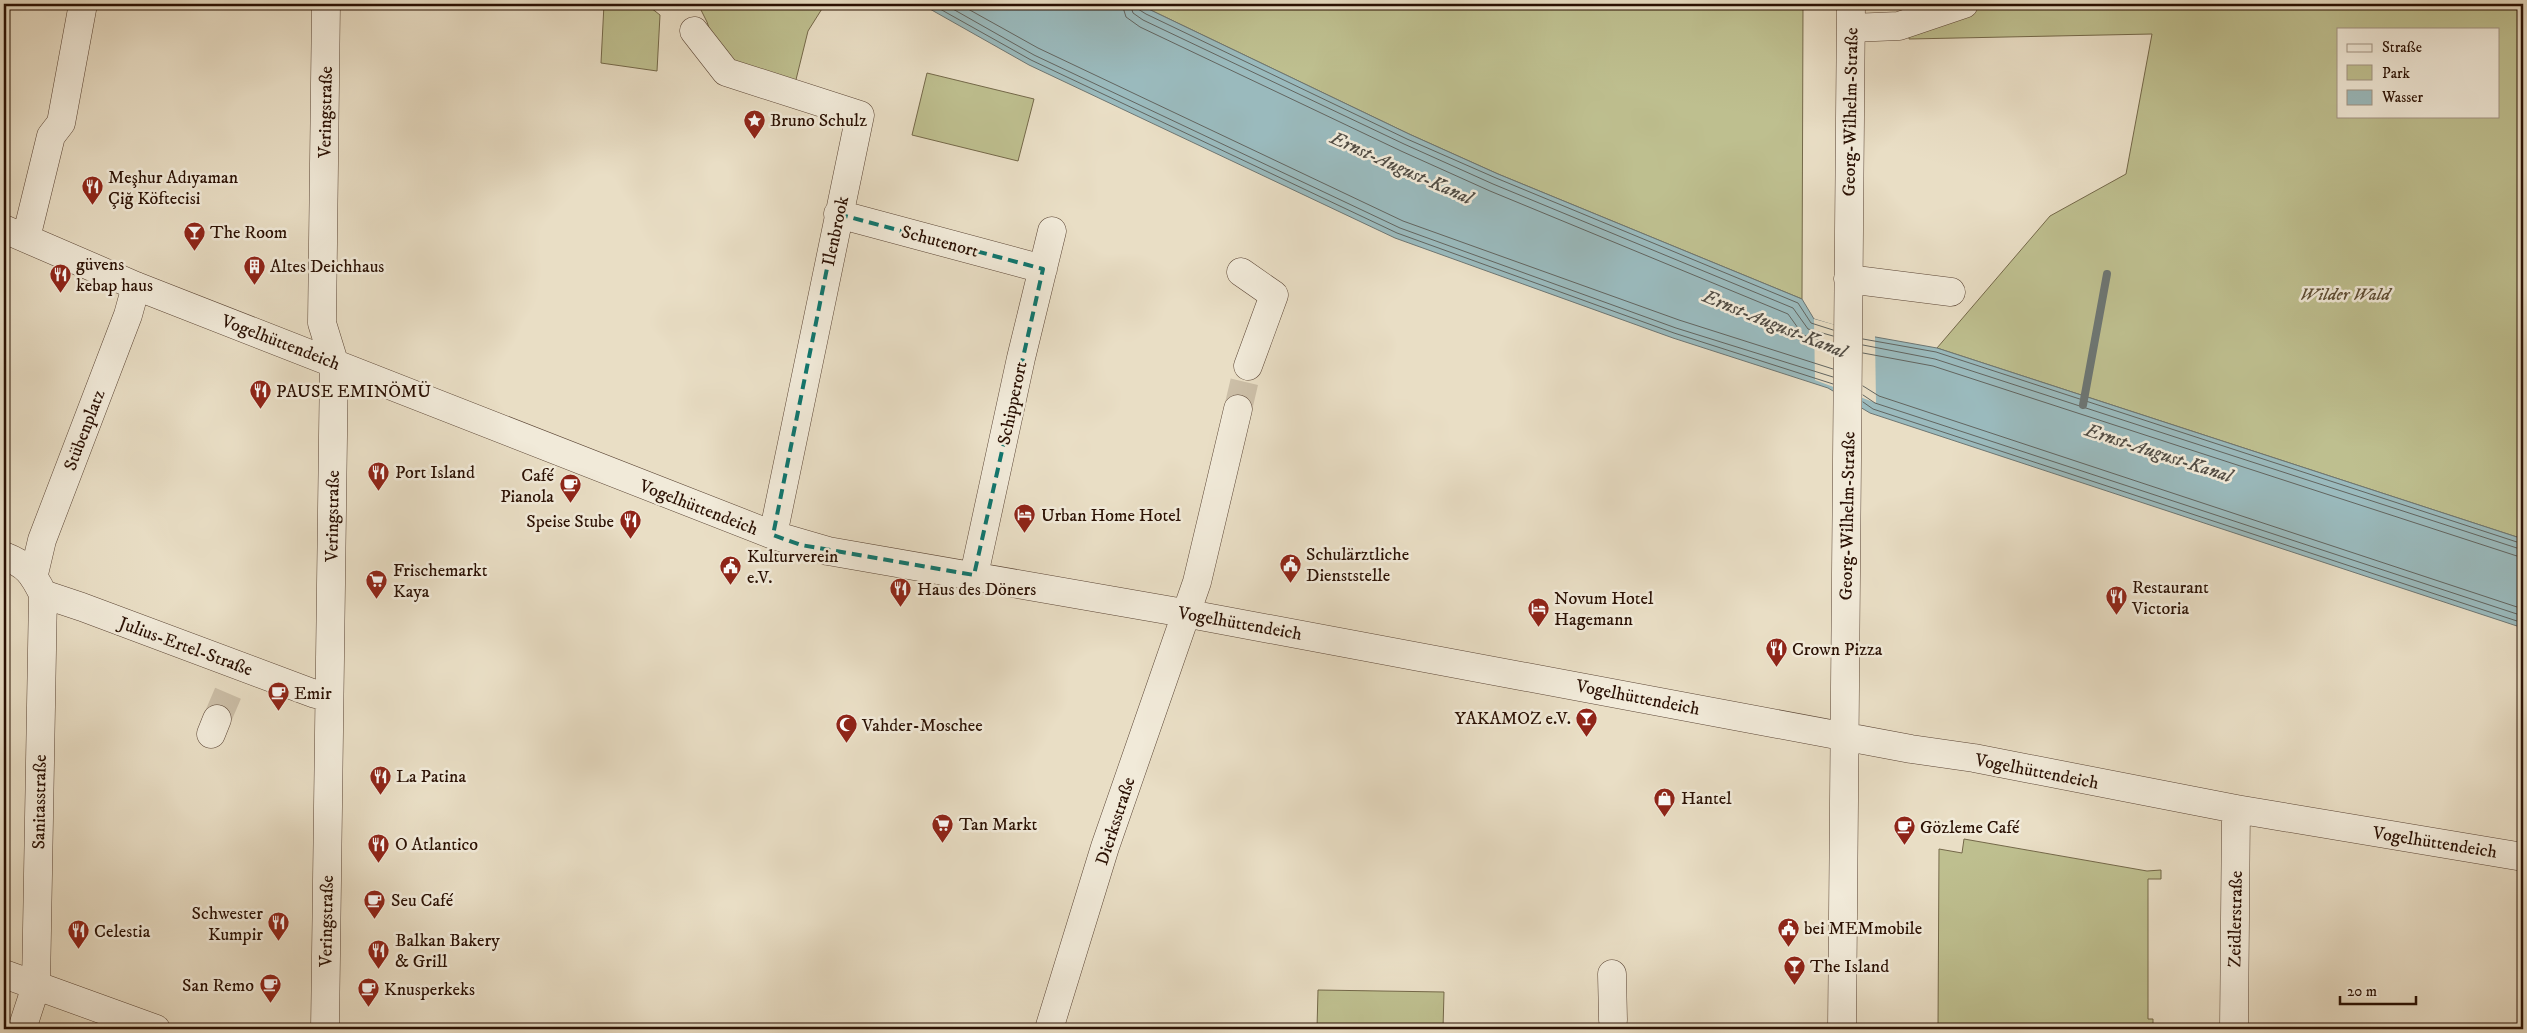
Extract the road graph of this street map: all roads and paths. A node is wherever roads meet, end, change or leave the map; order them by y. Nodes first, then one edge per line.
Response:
1 (83, 4) edge
2 (326, 4) edge
3 (1964, 4) edge
4 (1851, 16) edge
5 (694, 31) dead end
6 (838, 214) junction
7 (1052, 231) dead end
8 (15, 233) edge
9 (1043, 269) junction
10 (1241, 272) dead end
11 (1848, 279) junction
12 (136, 286) junction
13 (1951, 292) dead end
14 (334, 362) junction
15 (1248, 366) tunnel mouth
16 (1235, 419) tunnel mouth
17 (772, 535) junction
18 (4, 556) edge
19 (974, 575) junction
20 (38, 584) junction
21 (1184, 613) junction
22 (329, 695) junction
23 (1845, 736) junction
24 (2236, 809) junction
25 (2523, 856) edge
26 (4, 974) edge
27 (1612, 974) dead end
28 (36, 986) junction
29 (1613, 1020) dead end
30 (22, 1029) edge
31 (156, 1029) edge
32 (325, 1029) edge
33 (1049, 1029) edge
34 (1842, 1029) edge
35 (2234, 1029) edge

1 - 8 street
2 - 14 street, Veringstraße
3 - 4 street
4 - 11 street, Georg-Wilhelm-Straße
5 - 6 street, Ilenbrook
6 - 9 street, Schutenort
6 - 17 street, Ilenbrook
7 - 9 street, Schipperort
8 - 12 street, Vogelhüttendeich
9 - 19 street, Schipperort
10 - 15 street
11 - 13 street
11 - 23 street, Georg-Wilhelm-Straße
12 - 14 street, Vogelhüttendeich
12 - 20 street, Stübenplatz
14 - 17 street, Vogelhüttendeich
14 - 22 street, Veringstraße
16 - 21 street, Dierksstraße
17 - 19 street, Vogelhüttendeich
18 - 20 street, Julius-Ertel-Straße
19 - 21 street, Vogelhüttendeich
20 - 22 street, Julius-Ertel-Straße
20 - 28 street, Sanitasstraße
21 - 23 street, Vogelhüttendeich
21 - 33 street, Dierksstraße
22 - 32 street, Veringstraße
23 - 24 street, Vogelhüttendeich
23 - 34 street, Georg-Wilhelm-Straße
24 - 25 street, Vogelhüttendeich
24 - 35 street, Zeidlerstraße
26 - 28 street
27 - 29 street
28 - 30 street, Sanitasstraße
28 - 31 street

